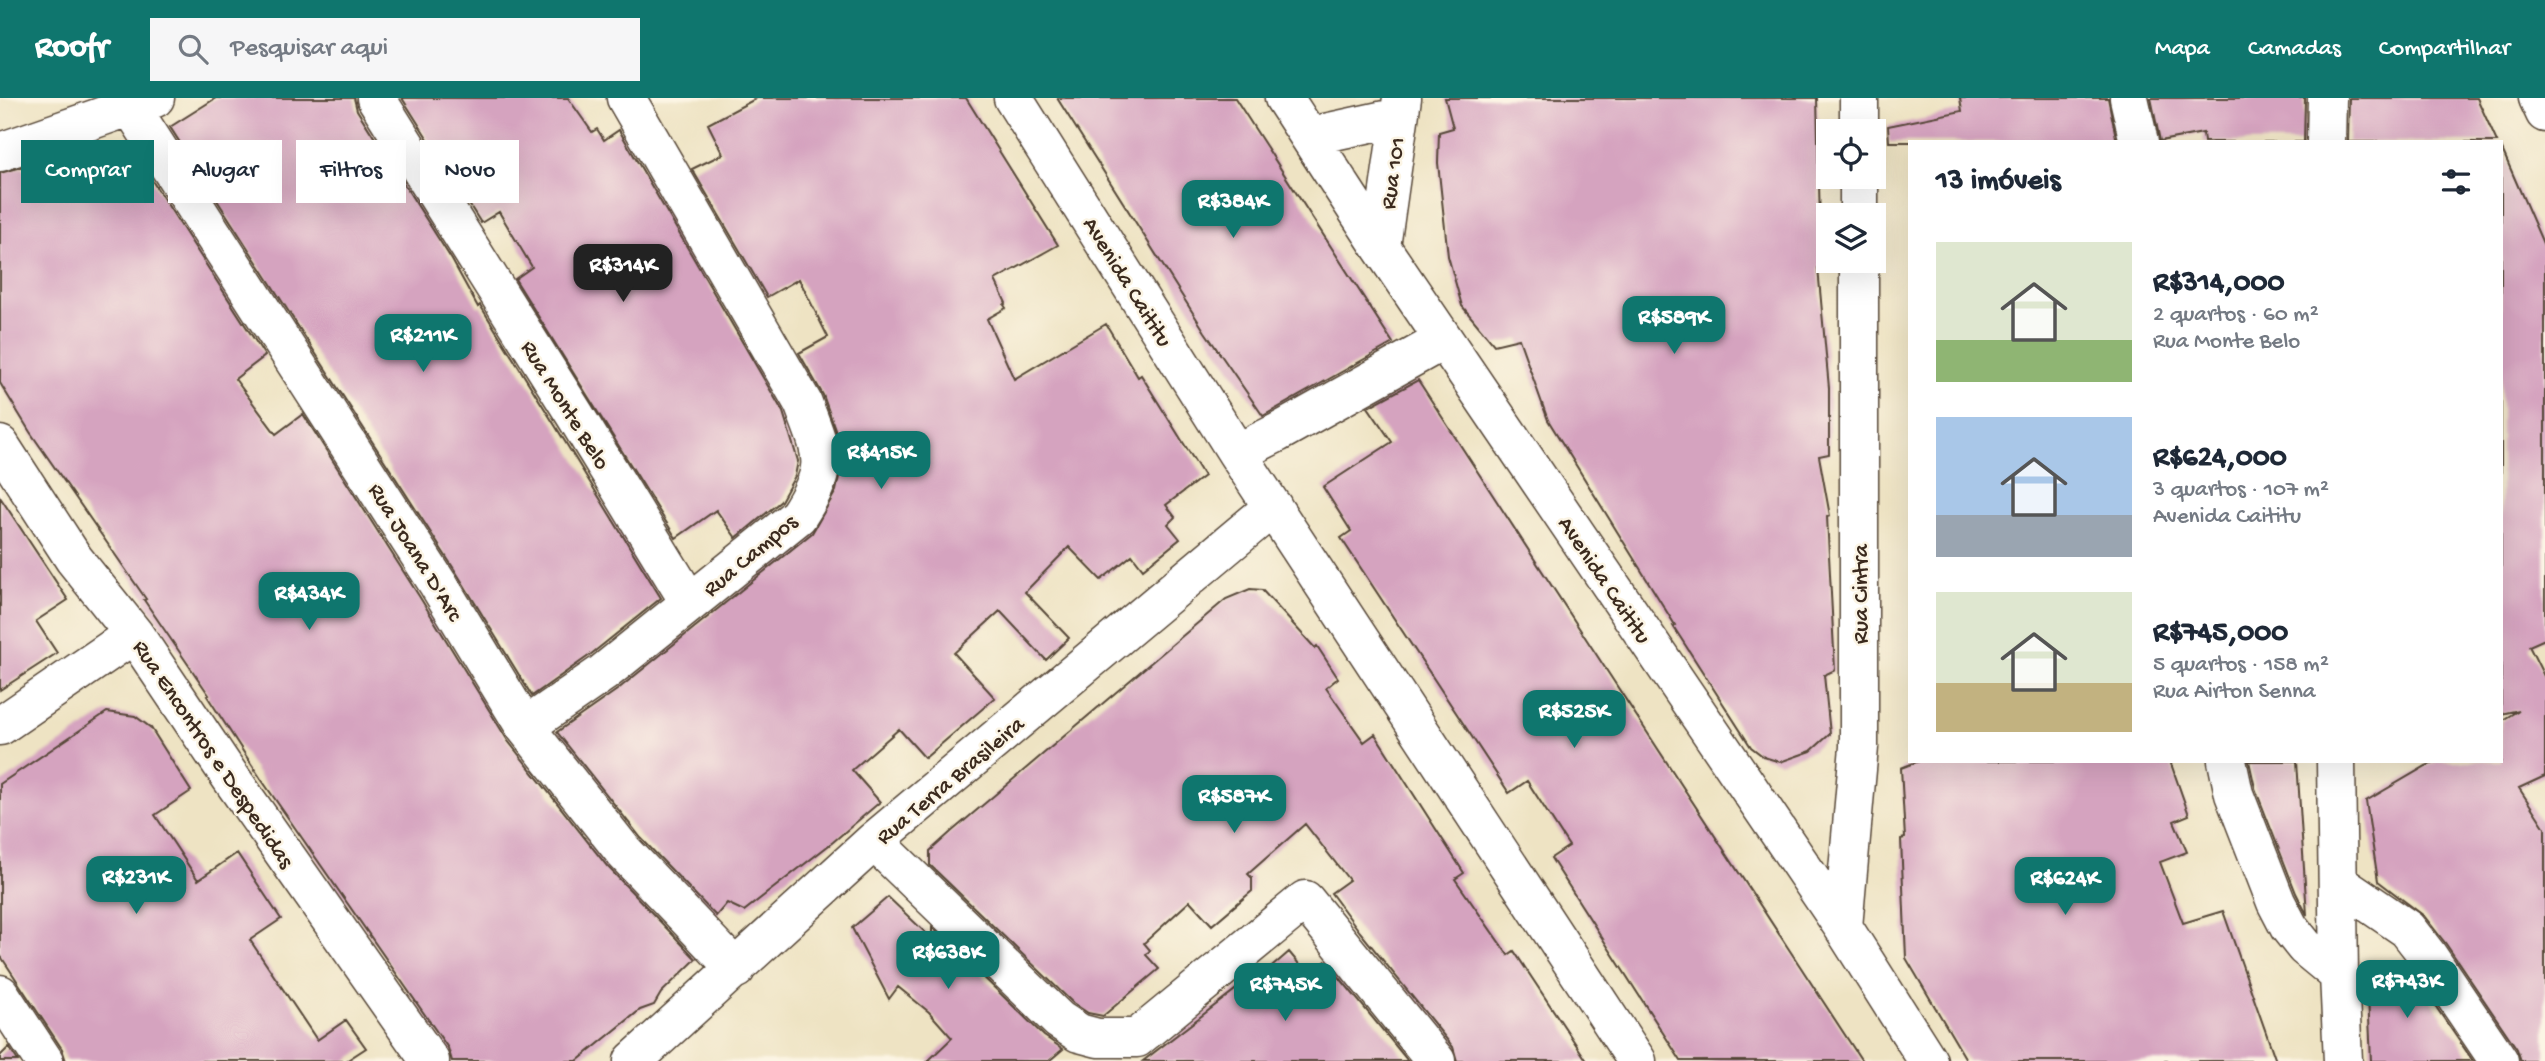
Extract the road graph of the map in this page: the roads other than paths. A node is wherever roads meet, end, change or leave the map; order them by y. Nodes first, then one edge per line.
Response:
1 (376, 98) edge
2 (626, 98) edge
3 (1013, 98) edge
4 (1284, 98) edge
5 (1859, 98) edge
6 (2129, 98) edge
7 (2327, 98) edge
8 (2538, 98) edge
9 (143, 102) edge
10 (1400, 108) edge
11 (2545, 113) edge
12 (1859, 119) edge
13 (1311, 136) junction
14 (2139, 140) edge
15 (2326, 140) edge
16 (0, 152) edge
17 (1381, 247) junction
18 (1859, 273) edge
19 (1444, 340) junction
20 (0, 445) edge
21 (1237, 453) junction
22 (1273, 507) junction
23 (690, 603) junction
24 (134, 634) junction
25 (0, 726) edge
26 (525, 727) junction
27 (2227, 763) edge
28 (2336, 763) edge
29 (874, 841) junction
30 (2338, 882) junction
31 (1843, 927) junction
32 (736, 969) junction
33 (2339, 975) junction
34 (0, 994) edge
35 (1147, 1049) edge
36 (651, 1053) edge
37 (44, 1061) edge
38 (430, 1061) edge
39 (1436, 1061) edge
40 (1637, 1061) edge
41 (1928, 1061) edge
42 (2343, 1061) edge
43 (2499, 1061) edge

1 - 23 street, Rua Monte Belo
2 - 23 street, Rua Campos
3 - 21 street, Avenida Caititu
4 - 13 street, Avenida Caititu
5 - 12 street
6 - 14 street
7 - 15 street
8 - 11 street
9 - 16 street
9 - 26 street, Rua Joana D'Arc
10 - 13 street
10 - 17 street, Rua 101
13 - 17 street, Avenida Caititu
17 - 19 street, Avenida Caititu
18 - 31 street, Rua Cintra
19 - 21 street
19 - 31 street, Avenida Caititu
20 - 24 street, Rua Encontros e Despedidas
21 - 22 street, Avenida Caititu
22 - 29 street, Rua Terra Brasileira
22 - 40 street, Avenida Caititu
23 - 26 street, Rua Campos
24 - 25 street
24 - 38 street, Rua Encontros e Despedidas
26 - 32 street, Rua Joana D'Arc
27 - 33 street
28 - 30 street
29 - 32 street, Rua Terra Brasileira
29 - 35 street
30 - 33 street
30 - 43 street
31 - 41 street, Avenida Caititu
32 - 36 street, Rua Terra Brasileira
33 - 42 street
34 - 37 street
35 - 39 street

